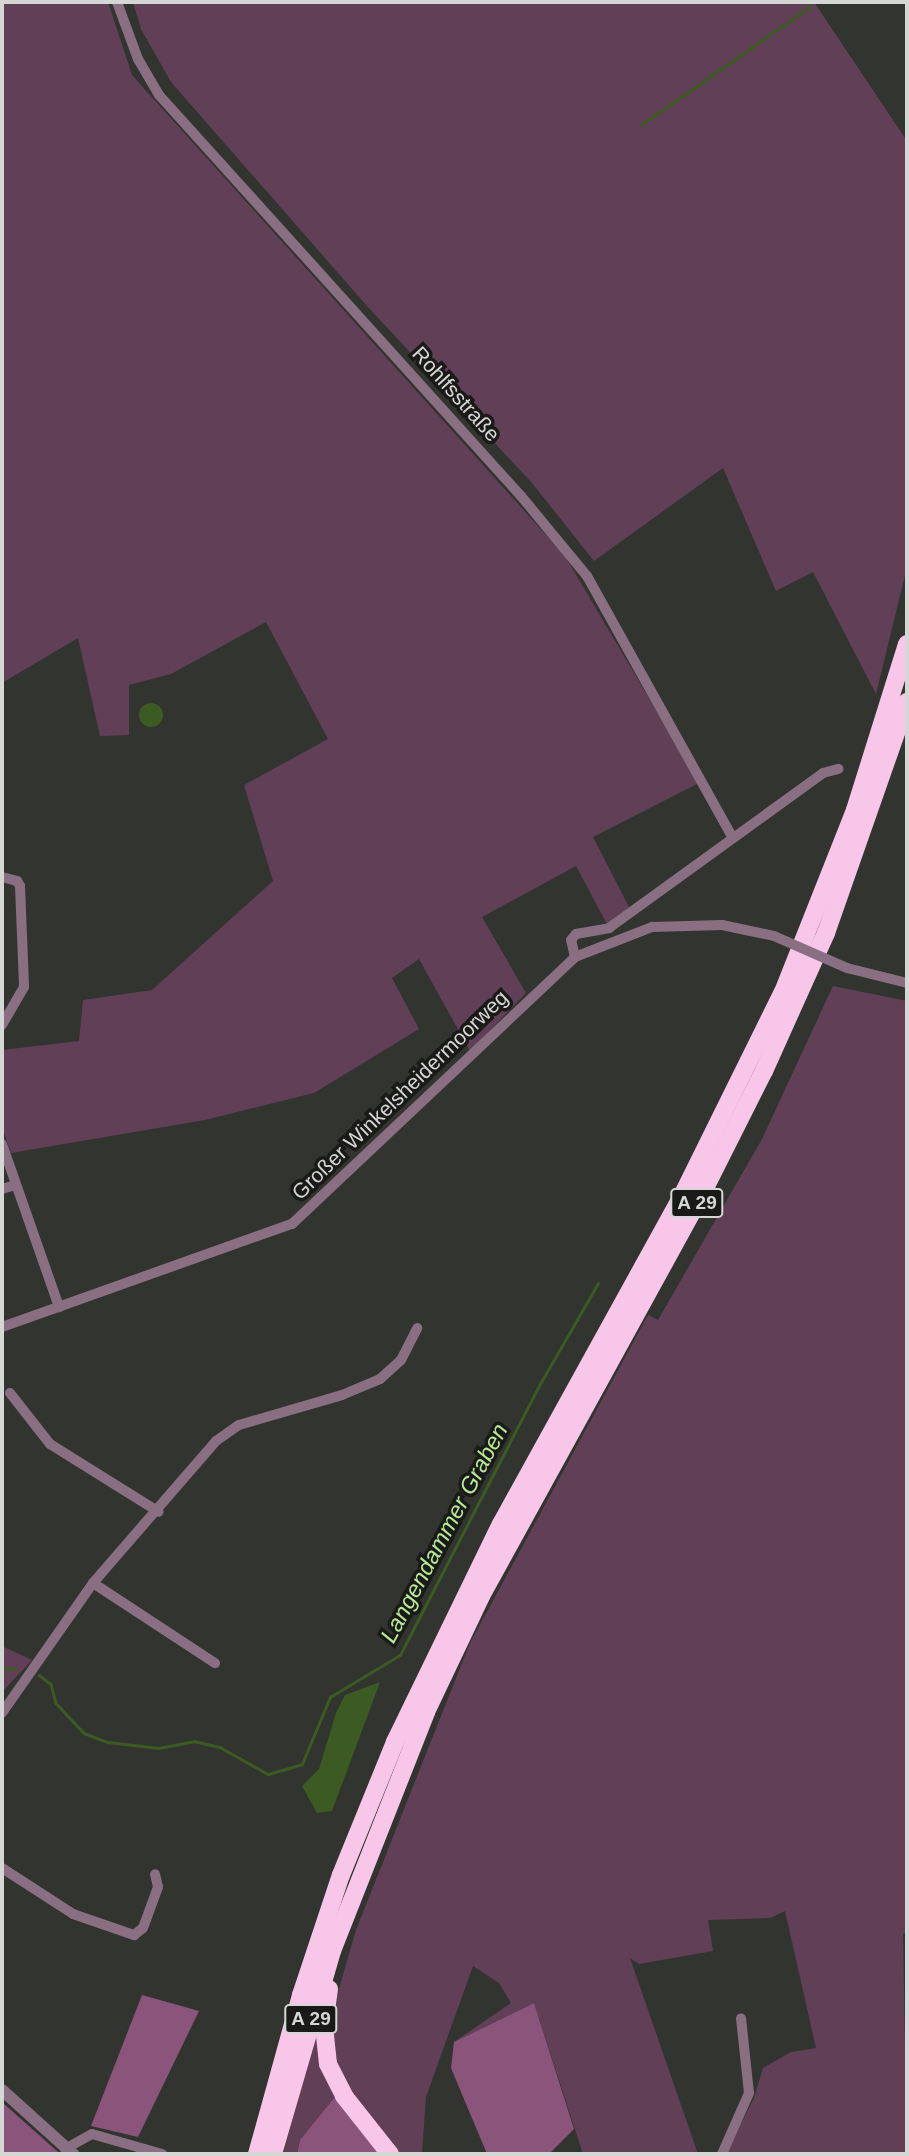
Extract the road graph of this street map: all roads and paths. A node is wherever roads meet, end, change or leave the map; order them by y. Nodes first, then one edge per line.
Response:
1 (117, 2) edge
2 (907, 644) edge
3 (907, 702) edge
4 (838, 769) dead end
5 (733, 838) junction
6 (2, 877) edge
7 (575, 957) junction
8 (907, 983) edge
9 (2, 1024) edge
10 (2, 1144) edge
11 (15, 1185) junction
12 (2, 1189) edge
13 (59, 1307) junction
14 (2, 1327) edge
15 (417, 1328) dead end
16 (10, 1393) dead end
17 (159, 1512) junction
18 (93, 1583) junction
19 (215, 1663) dead end
20 (2, 1713) edge
21 (2, 1868) edge
22 (155, 1874) dead end
23 (355, 1886) junction
24 (741, 2018) dead end
25 (2, 2090) edge
26 (68, 2152) edge
27 (162, 2154) edge
28 (257, 2154) edge
29 (273, 2154) edge
30 (390, 2154) edge
31 (722, 2154) edge

1 - 5 street, Rohlfsstraße
2 - 28 highway, A 29
3 - 23 highway, A 29
4 - 5 street, Großer Winkelsheidermoorweg
5 - 7 street, Großer Winkelsheidermoorweg
6 - 9 street
7 - 8 street, Großer Winkelsheidermoorweg, bridge
7 - 13 street, Großer Winkelsheidermoorweg
10 - 11 street
11 - 12 street
11 - 13 street
13 - 14 street, Großer Winkelsheidermoorweg
15 - 17 street
16 - 17 street
17 - 18 street
18 - 19 street
18 - 20 street
21 - 22 street
23 - 29 highway, A 29
23 - 30 highway
24 - 31 street
25 - 26 street
26 - 27 street

